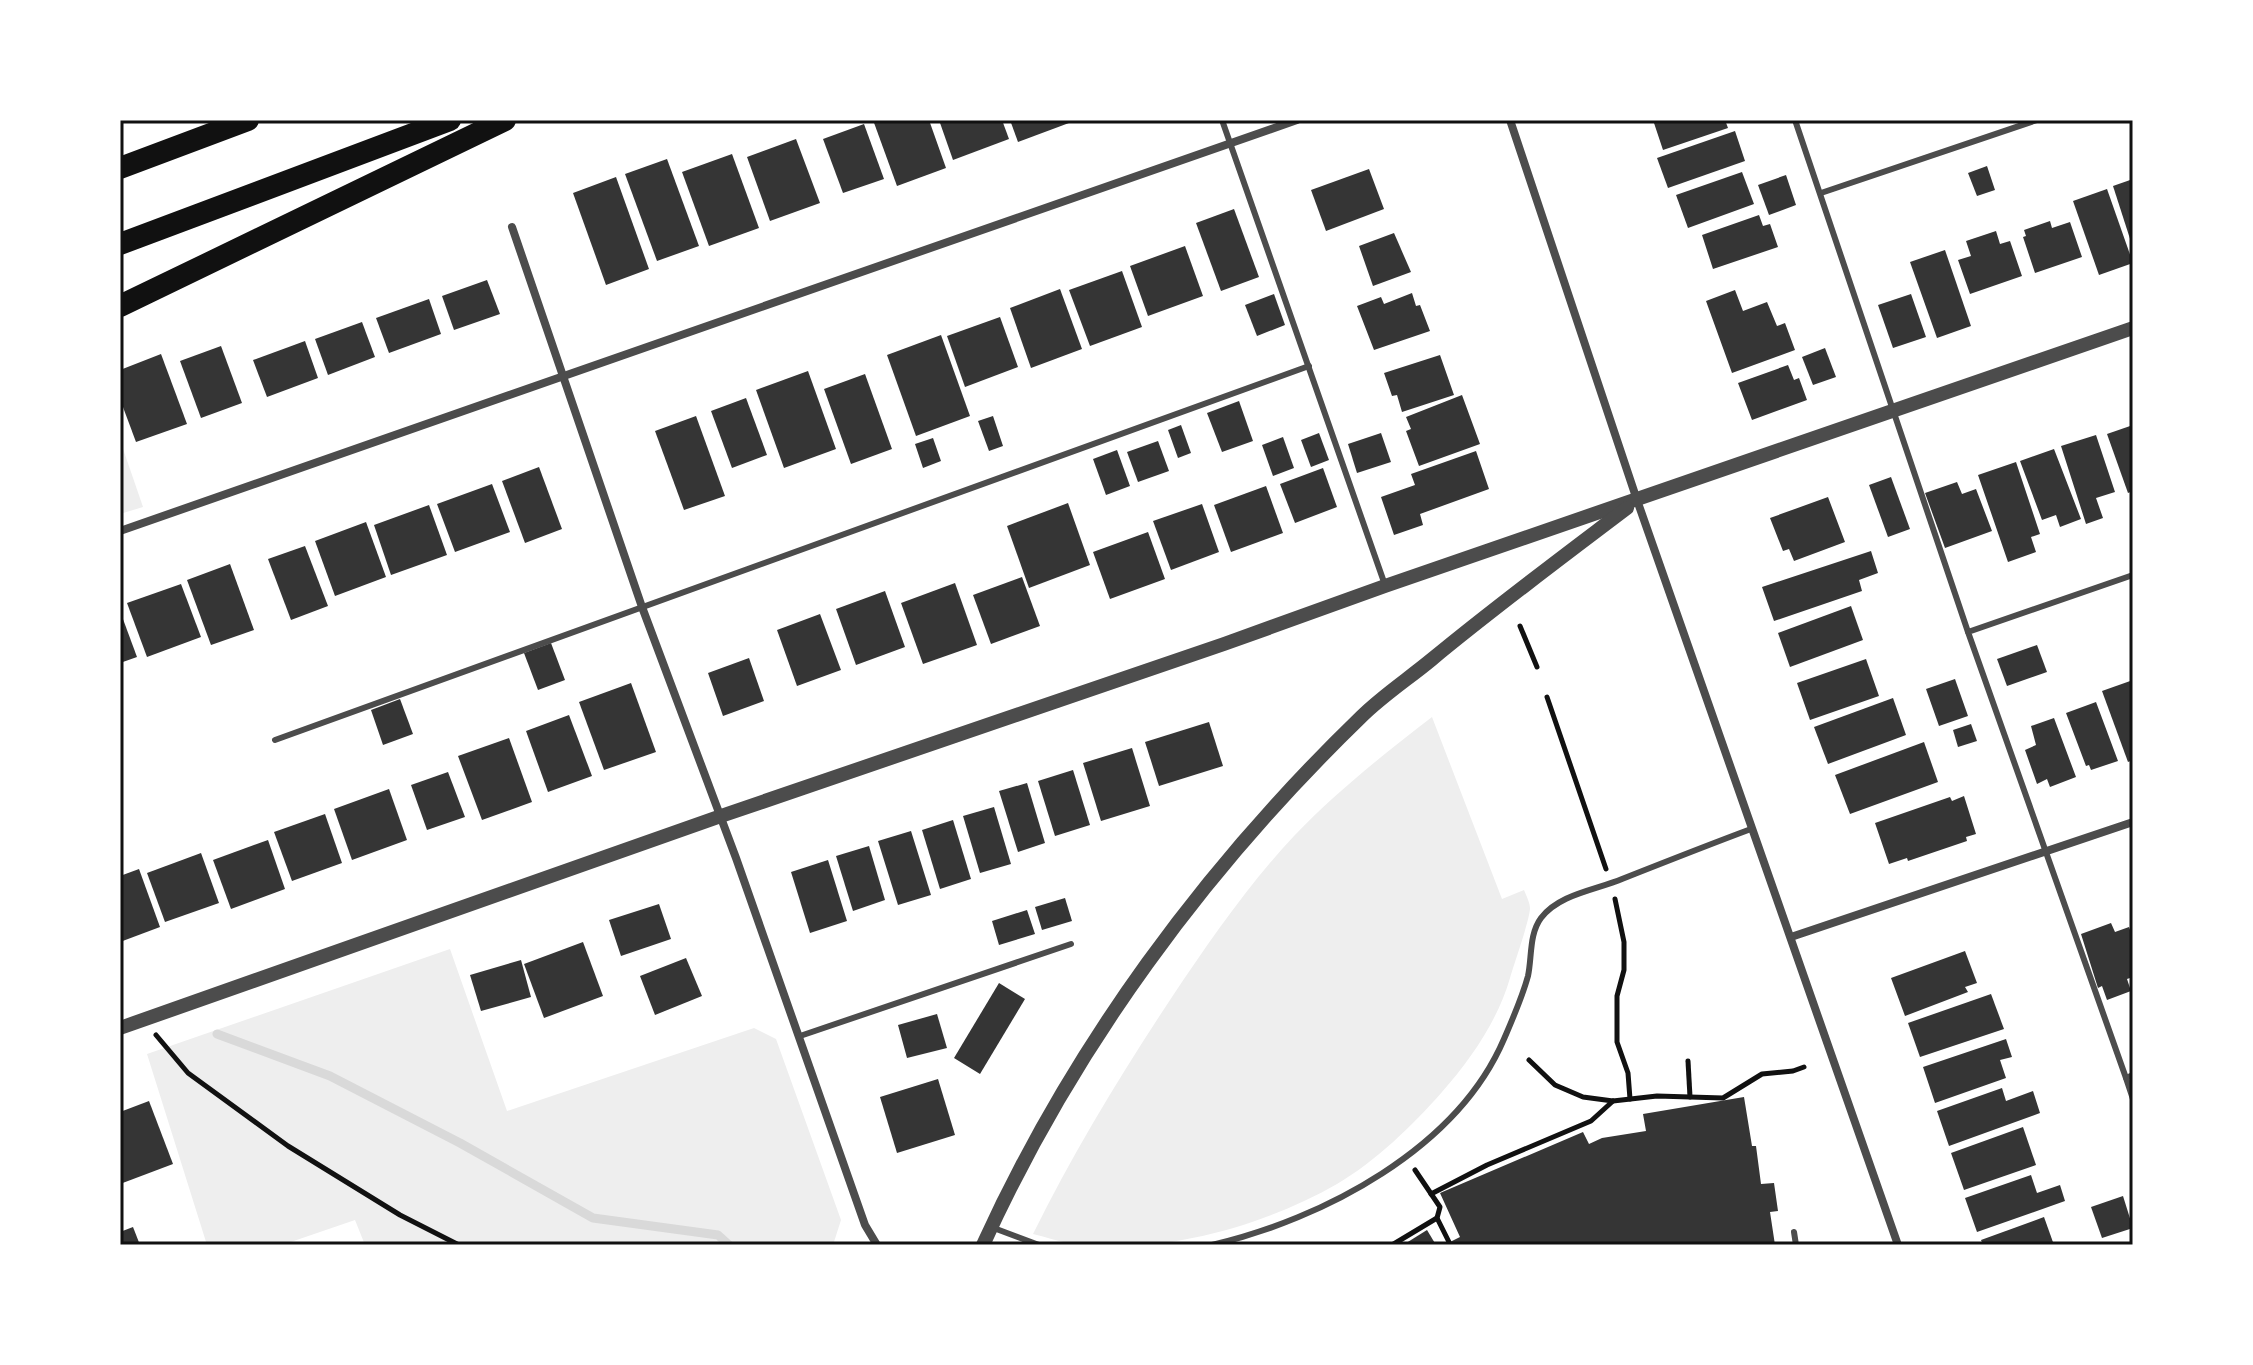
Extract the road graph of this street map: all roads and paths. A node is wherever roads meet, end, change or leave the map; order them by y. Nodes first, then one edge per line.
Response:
1 (248, 120) edge
2 (450, 120) edge
3 (505, 120) edge
4 (1222, 120) edge
5 (1297, 120) edge
6 (1510, 120) edge
7 (1795, 120) edge
8 (2037, 120) edge
9 (1230, 143) junction
10 (120, 168) edge
11 (1821, 193) junction
12 (512, 227) dead end
13 (120, 244) edge
14 (120, 306) edge
15 (2133, 328) edge
16 (1309, 366) junction
17 (564, 377) junction
18 (1893, 413) junction
19 (1637, 500) junction
20 (120, 531) edge
21 (2133, 575) edge
22 (1385, 586) junction
23 (642, 607) junction
24 (1520, 626) dead end
25 (1968, 632) junction
26 (1537, 667) dead end
27 (1547, 697) dead end
28 (275, 740) dead end
29 (721, 816) junction
30 (2133, 822) edge
31 (1751, 829) junction
32 (2045, 853) junction
33 (1606, 870) dead end
34 (1615, 899) dead end
35 (1791, 937) junction
36 (1071, 944) dead end
37 (144, 1020) junction
38 (120, 1028) edge
39 (800, 1036) junction
40 (1529, 1060) dead end
41 (1688, 1061) dead end
42 (1804, 1067) dead end
43 (2129, 1076) edge
44 (1690, 1097) junction
45 (1630, 1099) junction
46 (2133, 1099) edge
47 (1613, 1101) junction
48 (1406, 1158) junction
49 (1431, 1194) junction
50 (1437, 1218) junction
51 (991, 1227) junction
52 (1794, 1232) dead end
53 (1449, 1242) dead end
54 (459, 1245) edge
55 (877, 1245) edge
56 (983, 1245) edge
57 (1039, 1245) edge
58 (1212, 1245) edge
59 (1392, 1245) edge
60 (1796, 1245) edge
61 (1898, 1245) edge

1 - 10 highway
2 - 13 highway
3 - 14 highway
4 - 9 lane
5 - 9 street
6 - 19 street
7 - 11 lane
8 - 11 lane
9 - 16 lane
9 - 17 street
11 - 18 lane
12 - 17 street
15 - 18 street
16 - 22 lane
16 - 23 lane
17 - 20 street
17 - 23 street
18 - 19 street
18 - 25 lane
19 - 22 street
19 - 31 street
19 - 51 street
21 - 25 lane
22 - 29 street
23 - 28 lane
23 - 29 street
24 - 26 path
25 - 32 lane
27 - 33 path
29 - 37 street
29 - 39 street
30 - 32 street
31 - 35 street
31 - 48 lane
32 - 35 street
32 - 43 lane
34 - 45 path
35 - 61 street
36 - 39 lane
37 - 38 street
37 - 54 path
39 - 55 street
40 - 47 path
41 - 44 path
42 - 44 path
43 - 46 lane
44 - 45 path
45 - 47 path
47 - 49 path
48 - 49 path
48 - 58 lane
49 - 50 path
50 - 53 path
50 - 59 path
51 - 56 street
51 - 57 lane
52 - 60 lane

